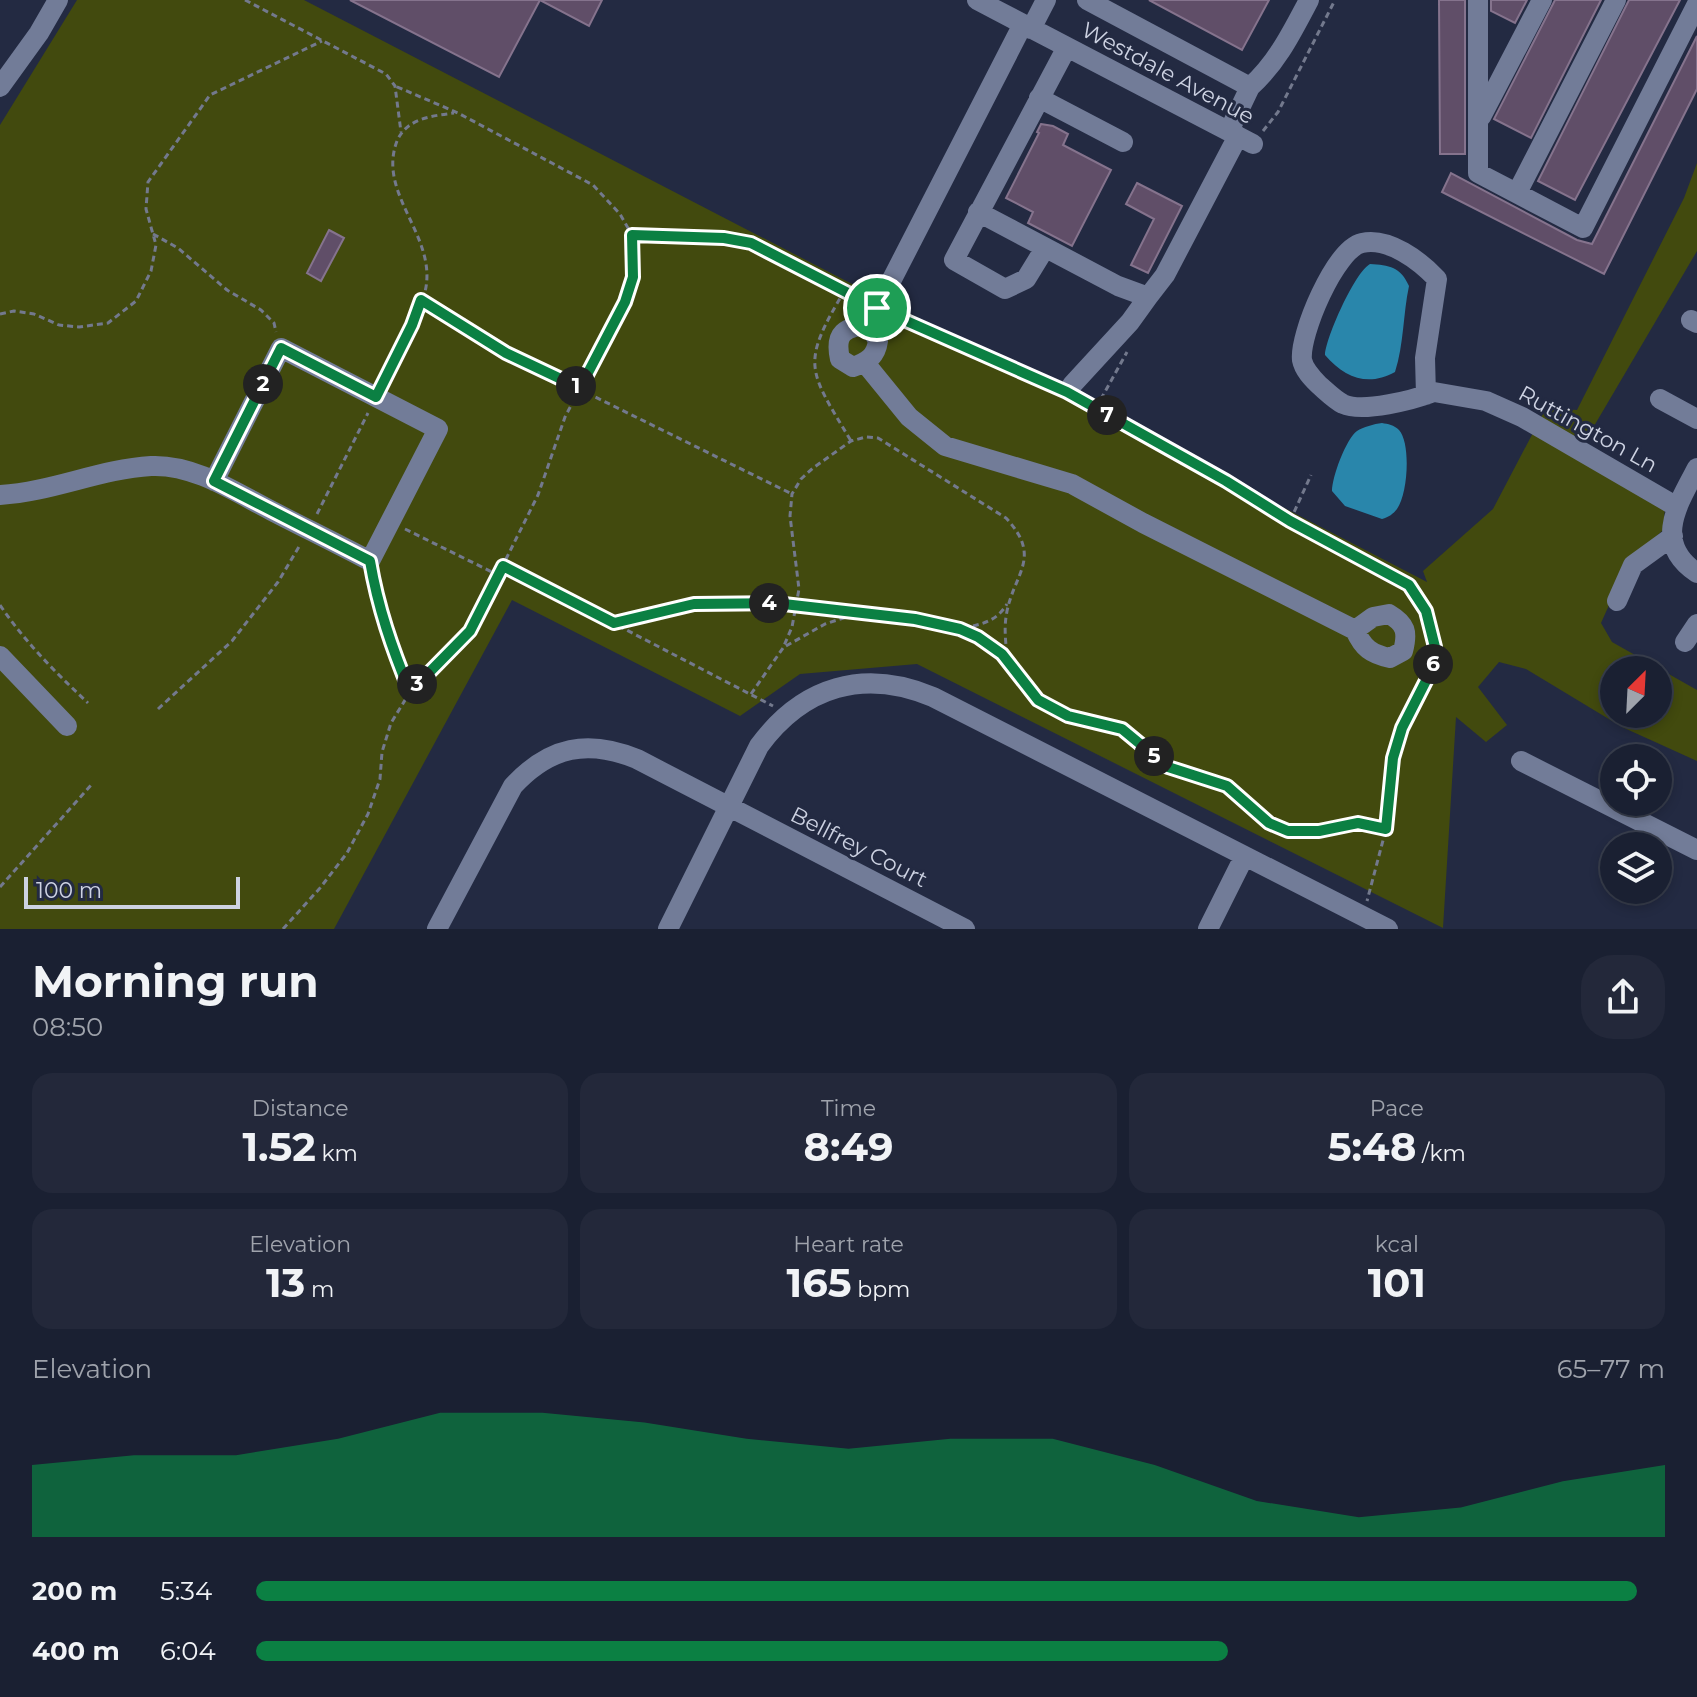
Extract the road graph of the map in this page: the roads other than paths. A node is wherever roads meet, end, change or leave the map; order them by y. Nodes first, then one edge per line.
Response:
1 (58, 0) edge
2 (977, 0) edge
3 (1046, 0) edge
4 (1087, 0) edge
5 (1309, 0) edge
6 (1478, 0) edge
7 (1542, 0) edge
8 (1616, 0) edge
9 (1697, 4) edge
10 (1027, 26) junction
11 (1067, 47) junction
12 (2, 80) edge
13 (1250, 87) junction
14 (1039, 98) junction
15 (1478, 122) junction
16 (1240, 137) junction
17 (1123, 142) dead end
18 (1517, 193) junction
19 (978, 212) junction
20 (1045, 248) junction
21 (1148, 297) junction
22 (873, 316) junction
23 (865, 363) junction
24 (1072, 391) road end
25 (1426, 395) junction
26 (1660, 399) dead end
27 (1697, 419) edge
28 (1697, 468) edge
29 (214, 481) junction
30 (0, 495) edge
31 (1675, 511) junction
32 (1673, 536) junction
33 (1697, 573) edge
34 (1617, 601) dead end
35 (1697, 624) edge
36 (1355, 630) dead end
37 (1685, 642) dead end
38 (0, 656) edge
39 (67, 726) dead end
40 (1521, 761) dead end
41 (730, 807) junction
42 (1697, 850) edge
43 (1244, 857) junction
44 (437, 929) edge
45 (668, 929) edge
46 (965, 929) edge
47 (1208, 929) edge
48 (1388, 929) edge

1 - 12 street
2 - 10 street, Westdale Avenue
3 - 10 street
4 - 13 street
5 - 13 street
6 - 15 street
7 - 15 street
8 - 18 street
9 - 18 street
10 - 11 street, Westdale Avenue
10 - 22 street
11 - 14 street
11 - 16 street, Westdale Avenue
13 - 16 street
14 - 17 street
14 - 19 street
15 - 18 street
16 - 21 street
19 - 20 street
19 - 20 street
20 - 21 street
21 - 24 street
22 - 23 street
22 - 23 street
23 - 36 street
25 - 25 street, Ruttington Ln
25 - 31 street, Ruttington Ln
26 - 27 street
28 - 31 street
29 - 29 street
29 - 30 street
31 - 32 street
32 - 33 street
32 - 34 street
35 - 37 street
38 - 39 street
40 - 42 street
41 - 43 street
41 - 44 street, Bellfrey Court
41 - 45 street
41 - 46 street, Bellfrey Court
43 - 47 street
43 - 48 street

